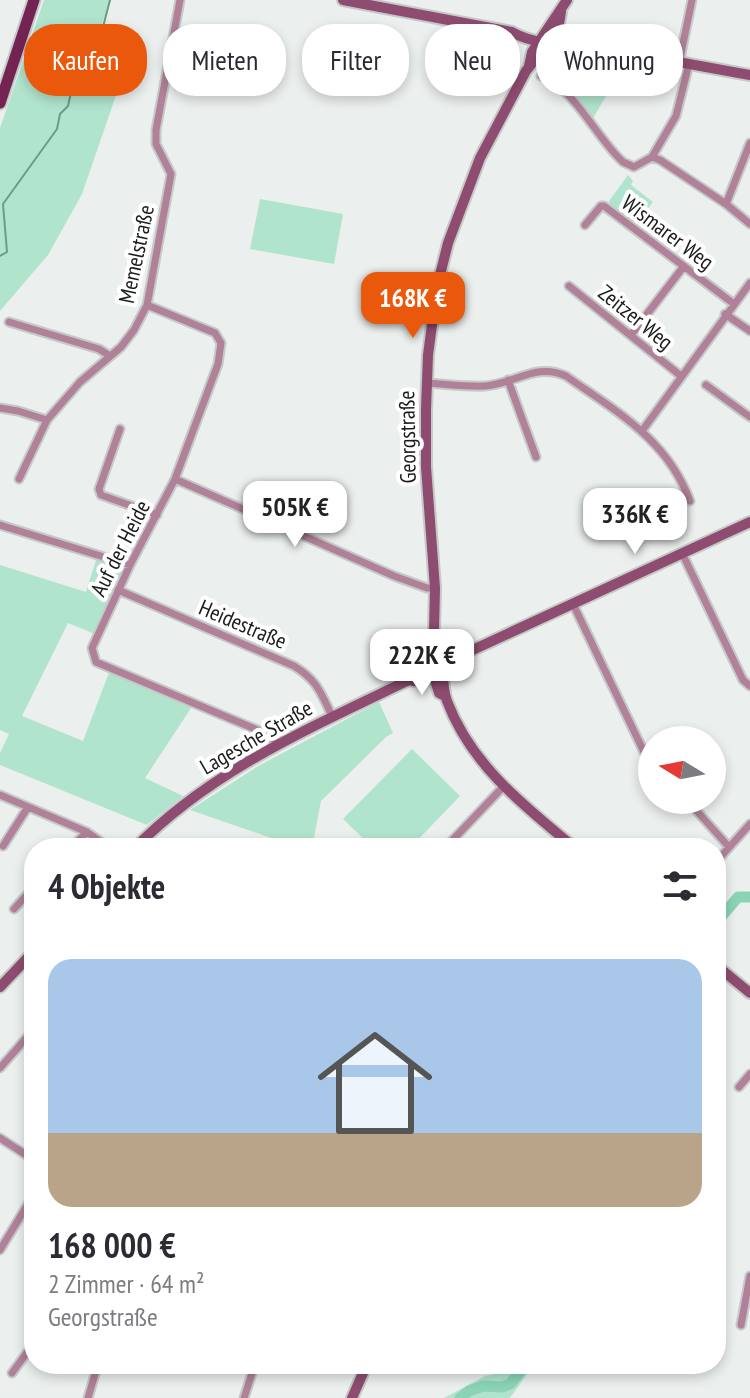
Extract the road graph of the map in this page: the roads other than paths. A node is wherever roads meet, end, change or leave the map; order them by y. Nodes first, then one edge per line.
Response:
1 (34, 0) edge
2 (180, 0) edge
3 (343, 0) edge
4 (567, 0) edge
5 (692, 0) edge
6 (366, 2) edge
7 (555, 24) edge
8 (536, 38) edge
9 (536, 56) edge
10 (684, 64) junction
11 (750, 75) edge
12 (567, 96) edge
13 (0, 103) edge
14 (750, 143) edge
15 (652, 157) junction
16 (726, 204) junction
17 (750, 224) edge
18 (585, 225) dead end
19 (684, 266) junction
20 (750, 283) edge
21 (569, 286) dead end
22 (734, 304) junction
23 (147, 305) junction
24 (725, 314) junction
25 (9, 322) dead end
26 (750, 331) edge
27 (631, 335) junction
28 (110, 356) junction
29 (681, 376) junction
30 (508, 380) junction
31 (426, 383) junction
32 (706, 385) dead end
33 (731, 391) dead end
34 (726, 399) junction
35 (0, 408) edge
36 (750, 417) edge
37 (47, 420) junction
38 (120, 429) dead end
39 (642, 431) junction
40 (536, 457) dead end
41 (19, 479) dead end
42 (175, 479) junction
43 (690, 501) dead end
44 (157, 515) junction
45 (750, 522) edge
46 (0, 525) edge
47 (682, 553) junction
48 (130, 565) junction
49 (435, 588) junction
50 (118, 590) junction
51 (573, 604) junction
52 (437, 667) junction
53 (750, 686) edge
54 (332, 716) junction
55 (638, 739) edge
56 (278, 743) junction
57 (503, 787) junction
58 (0, 795) edge
59 (28, 807) junction
60 (700, 814) edge
61 (750, 824) edge
62 (87, 832) junction
63 (81, 838) edge
64 (96, 838) edge
65 (147, 838) edge
66 (455, 838) edge
67 (563, 838) edge
68 (721, 838) edge
69 (726, 844) edge
70 (3, 846) dead end
71 (729, 847) junction
72 (726, 850) edge
73 (24, 898) edge
74 (14, 909) dead end
75 (24, 967) edge
76 (726, 973) edge
77 (0, 987) edge
78 (750, 993) edge
79 (24, 1041) edge
80 (0, 1068) edge
81 (750, 1074) edge
82 (739, 1087) dead end
83 (0, 1138) edge
84 (24, 1154) edge
85 (24, 1210) edge
86 (0, 1250) edge
87 (750, 1276) edge
88 (741, 1325) dead end
89 (24, 1357) edge
90 (12, 1373) dead end
91 (95, 1374) edge
92 (252, 1374) edge
93 (363, 1374) edge
94 (88, 1398) edge
95 (244, 1398) edge
96 (352, 1398) edge

1 - 13 main road
2 - 23 street, Memelstraße
3 - 6 street
4 - 7 street, Georgstraße
5 - 10 street
6 - 8 street
9 - 31 street, Georgstraße
10 - 11 street
10 - 15 street
12 - 15 street
14 - 16 street
15 - 16 street
16 - 17 street
18 - 19 street, Wismarer Weg
19 - 22 street, Wismarer Weg
19 - 27 street
20 - 22 street
21 - 27 street, Zeitzer Weg
22 - 24 street
23 - 28 street, Memelstraße
23 - 42 street, Auf der Heide
24 - 26 street
24 - 29 street
25 - 28 street
27 - 29 street, Zeitzer Weg
28 - 37 street, Memelstraße
29 - 39 street
30 - 31 street
30 - 39 street
30 - 40 street
31 - 49 street, Georgstraße
32 - 34 street
33 - 34 street
34 - 36 street
35 - 37 street
37 - 41 street, Memelstraße
38 - 44 street
39 - 43 street
42 - 44 street, Auf der Heide
42 - 49 street
44 - 48 street, Auf der Heide
45 - 47 street, Lagesche Straße
46 - 48 street
47 - 51 street, Lagesche Straße
47 - 53 street
48 - 50 street, Auf der Heide
49 - 52 street, Georgstraße
50 - 54 street, Heidestraße
50 - 56 street, Auf der Heide
51 - 52 street, Lagesche Straße
51 - 55 street
52 - 54 street, Lagesche Straße
52 - 57 street
54 - 56 street, Lagesche Straße
56 - 65 street, Lagesche Straße
57 - 66 street
57 - 67 street
58 - 59 street
59 - 62 street
59 - 70 street
60 - 68 street
61 - 71 street
62 - 63 street
62 - 64 street
69 - 71 street
71 - 72 street
73 - 74 street
75 - 77 street
76 - 78 street
79 - 80 street
81 - 82 street
83 - 84 street
85 - 86 street
87 - 88 street
89 - 90 street
91 - 94 street
92 - 95 street
93 - 96 street

